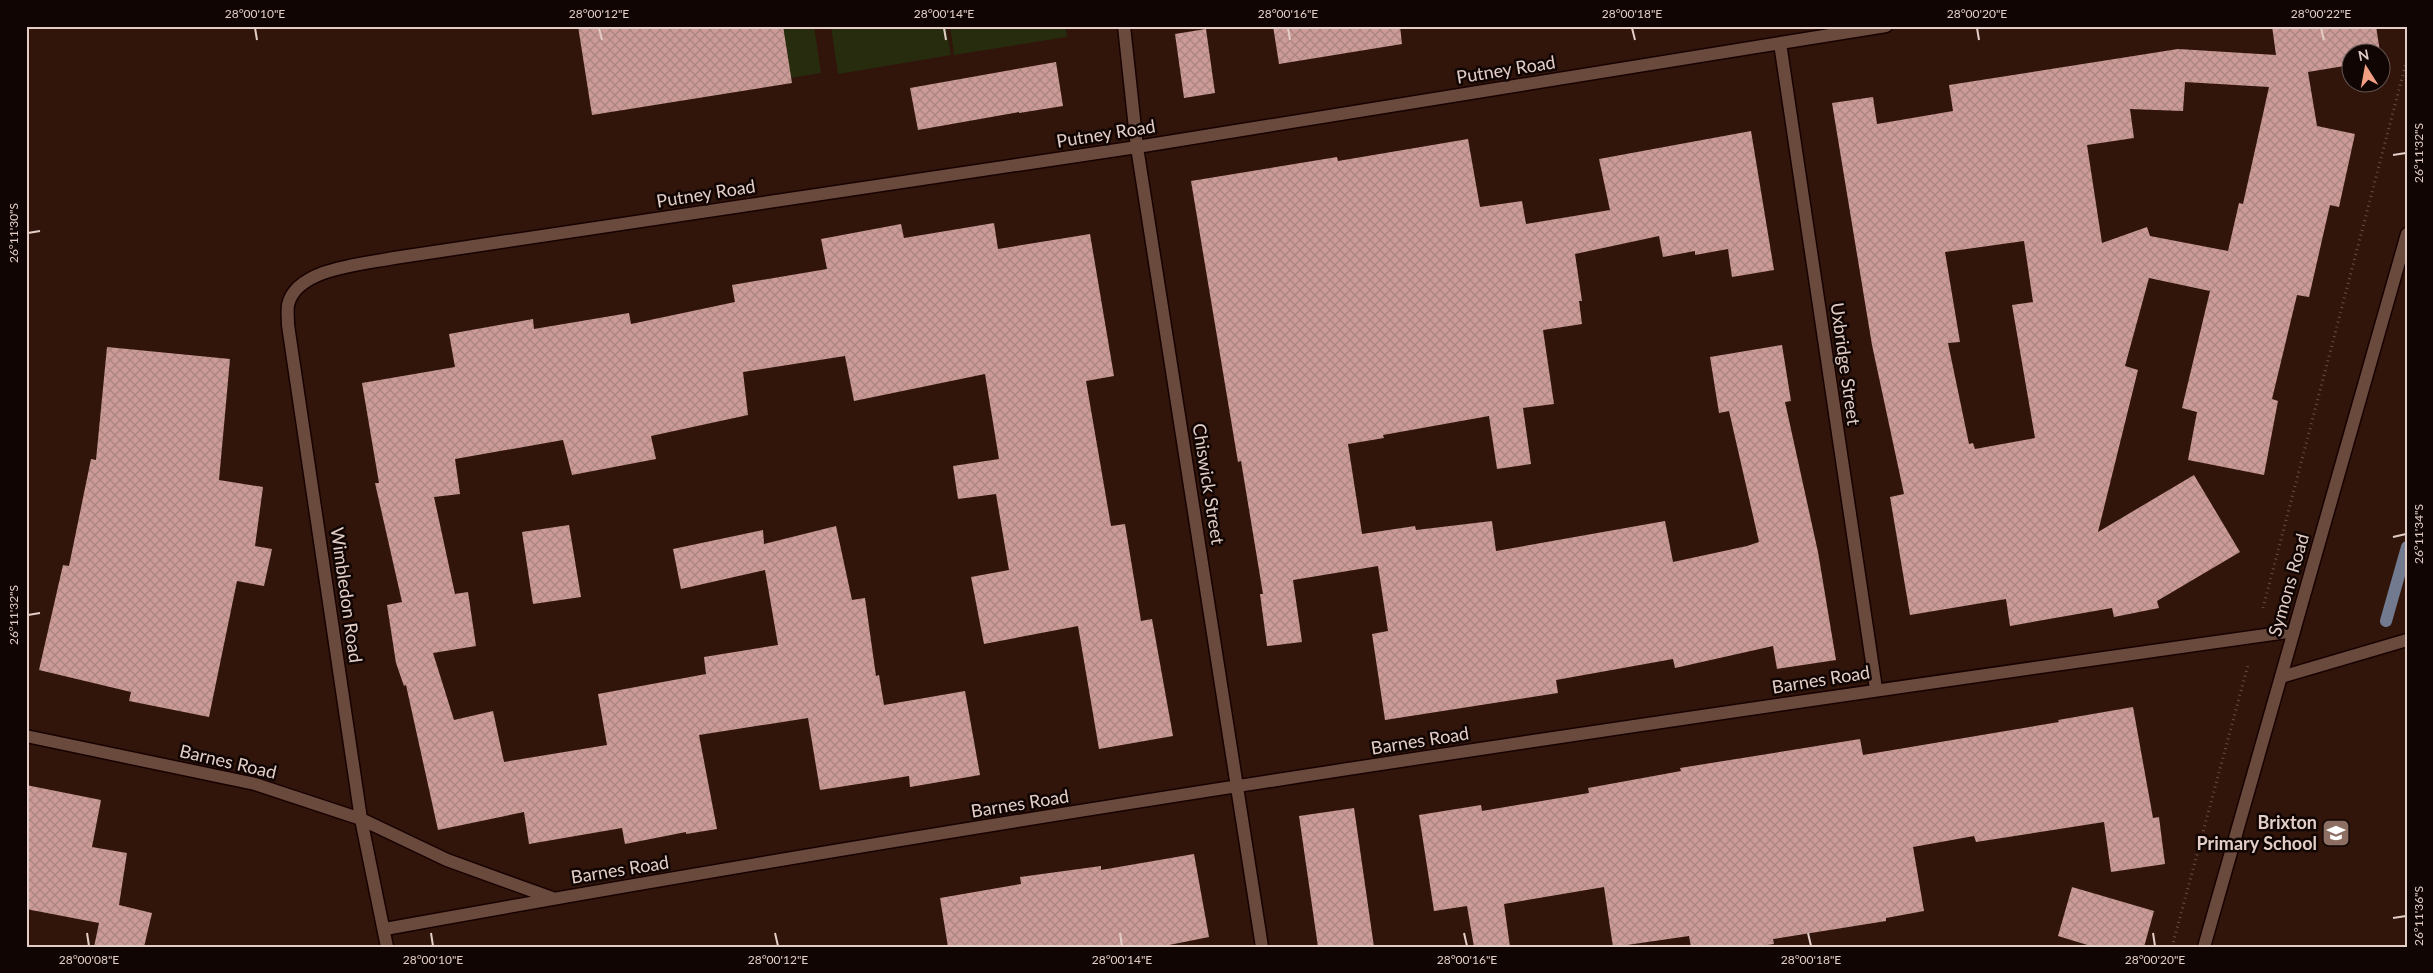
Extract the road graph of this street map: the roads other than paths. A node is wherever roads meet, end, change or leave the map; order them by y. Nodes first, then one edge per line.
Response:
1 (1124, 26) edge
2 (1886, 26) edge
3 (1780, 43) junction
4 (1138, 147) junction
5 (2407, 234) edge
6 (331, 270) joint
7 (2294, 631) junction
8 (2407, 640) edge
9 (2281, 677) junction
10 (1876, 689) junction
11 (26, 736) edge
12 (1238, 786) junction
13 (361, 819) junction
14 (554, 898) junction
15 (385, 929) junction
16 (387, 947) edge
17 (1262, 947) edge
18 (2204, 947) edge

1 - 4 street, Chiswick Street
2 - 3 street, Putney Road
3 - 4 street, Putney Road
3 - 10 street, Uxbridge Street
4 - 6 street, Putney Road
4 - 12 street, Chiswick Street
5 - 7 street, Symons Road
6 - 13 street, Wimbledon Road
7 - 9 street, Symons Road
7 - 10 street, Barnes Road
8 - 9 street
9 - 18 street, Symons Road
10 - 12 street, Barnes Road
11 - 13 street, Barnes Road
12 - 14 street, Barnes Road
12 - 17 street, Chiswick Street
13 - 14 street, Barnes Road
13 - 15 street, Wimbledon Road
14 - 15 street, Barnes Road
15 - 16 street, Wimbledon Road

